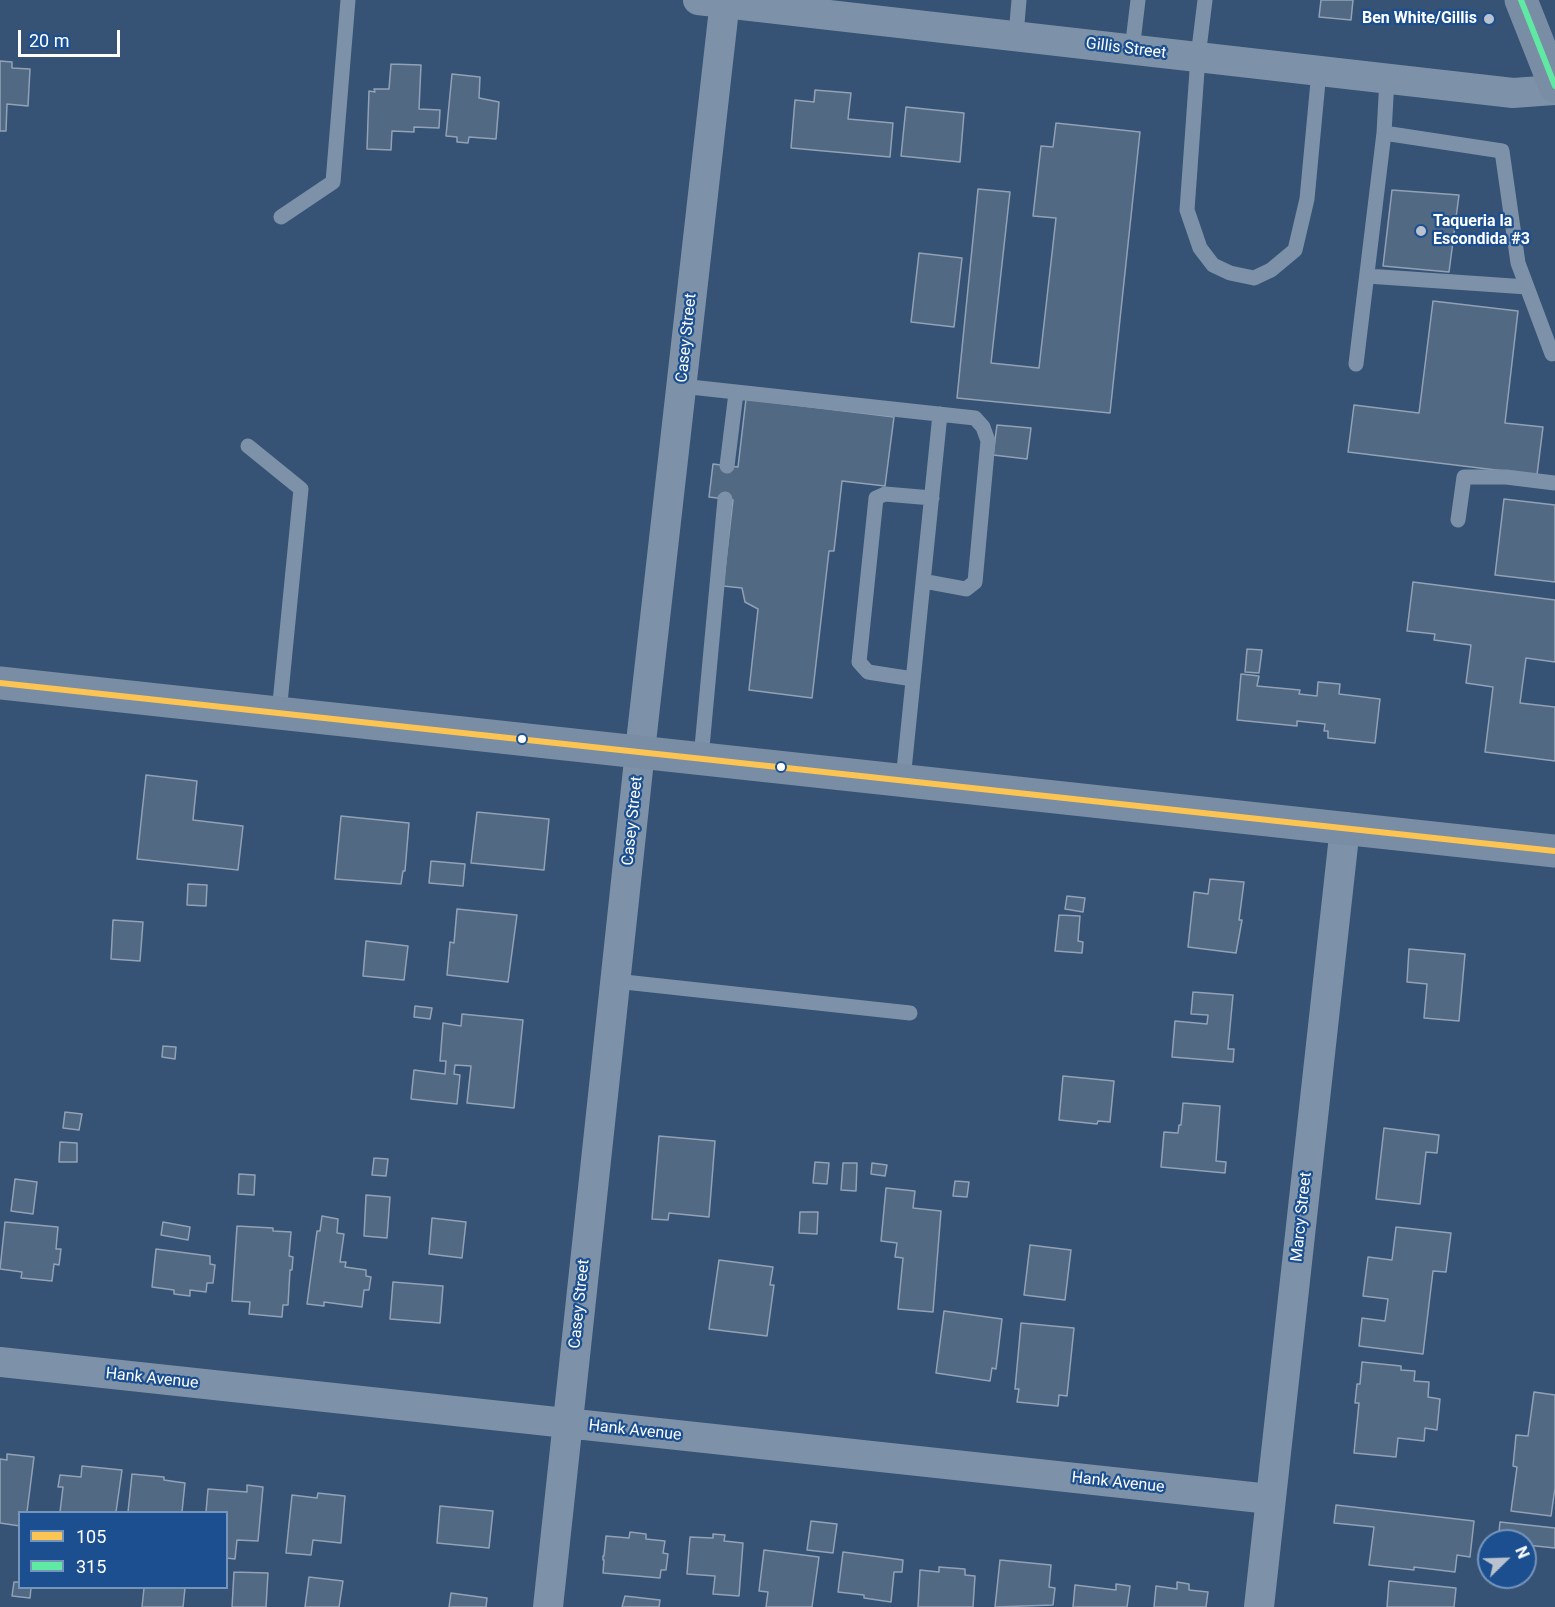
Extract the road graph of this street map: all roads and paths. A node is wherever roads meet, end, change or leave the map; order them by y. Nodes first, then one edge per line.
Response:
1 (348, 0) edge
2 (1019, 0) edge
3 (1138, 0) edge
4 (1205, 0) edge
5 (1521, 0) edge
6 (716, 1) edge
7 (1016, 35) junction
8 (1132, 50) junction
9 (1198, 57) junction
10 (1319, 71) junction
11 (1387, 79) junction
12 (1555, 86) edge
13 (1555, 90) edge
14 (1384, 133) junction
15 (281, 217) dead end
16 (1367, 276) junction
17 (1527, 287) junction
18 (1555, 353) edge
19 (1356, 364) dead end
20 (681, 387) junction
21 (736, 393) junction
22 (940, 414) junction
23 (248, 446) dead end
24 (727, 466) dead end
25 (1555, 483) edge
26 (932, 498) junction
27 (725, 499) dead end
28 (1458, 520) dead end
29 (923, 581) junction
30 (913, 680) junction
31 (0, 683) edge
32 (279, 714) junction
33 (640, 751) junction
34 (701, 758) junction
35 (903, 780) junction
36 (1345, 827) junction
37 (1555, 851) edge
38 (615, 981) junction
39 (910, 1013) dead end
40 (0, 1362) edge
41 (567, 1424) junction
42 (1270, 1499) junction
43 (548, 1607) edge
44 (1259, 1607) edge

1 - 15 lane
2 - 7 lane
3 - 8 lane
4 - 9 lane
5 - 12 street
6 - 7 street, Gillis Street
6 - 20 street, Casey Street
7 - 8 street, Gillis Street
8 - 9 street, Gillis Street
9 - 10 street, Gillis Street
9 - 10 lane
10 - 11 street, Gillis Street
11 - 13 street, Gillis Street
11 - 14 lane
14 - 16 lane
14 - 17 lane
16 - 17 lane
16 - 19 lane
17 - 18 lane
20 - 21 lane
20 - 33 street, Casey Street
21 - 22 lane
21 - 24 lane
22 - 26 lane
22 - 29 lane
23 - 32 lane
25 - 28 lane
26 - 29 lane
26 - 30 lane
27 - 34 lane
29 - 30 lane
30 - 35 lane
31 - 32 street
32 - 33 street
33 - 34 street
33 - 38 street, Casey Street
34 - 35 street
35 - 36 street
36 - 37 street
36 - 42 street, Marcy Street
38 - 39 lane
38 - 41 street, Casey Street
40 - 41 street, Hank Avenue
41 - 42 street, Hank Avenue
41 - 43 street, Casey Street
42 - 44 street, Marcy Street

